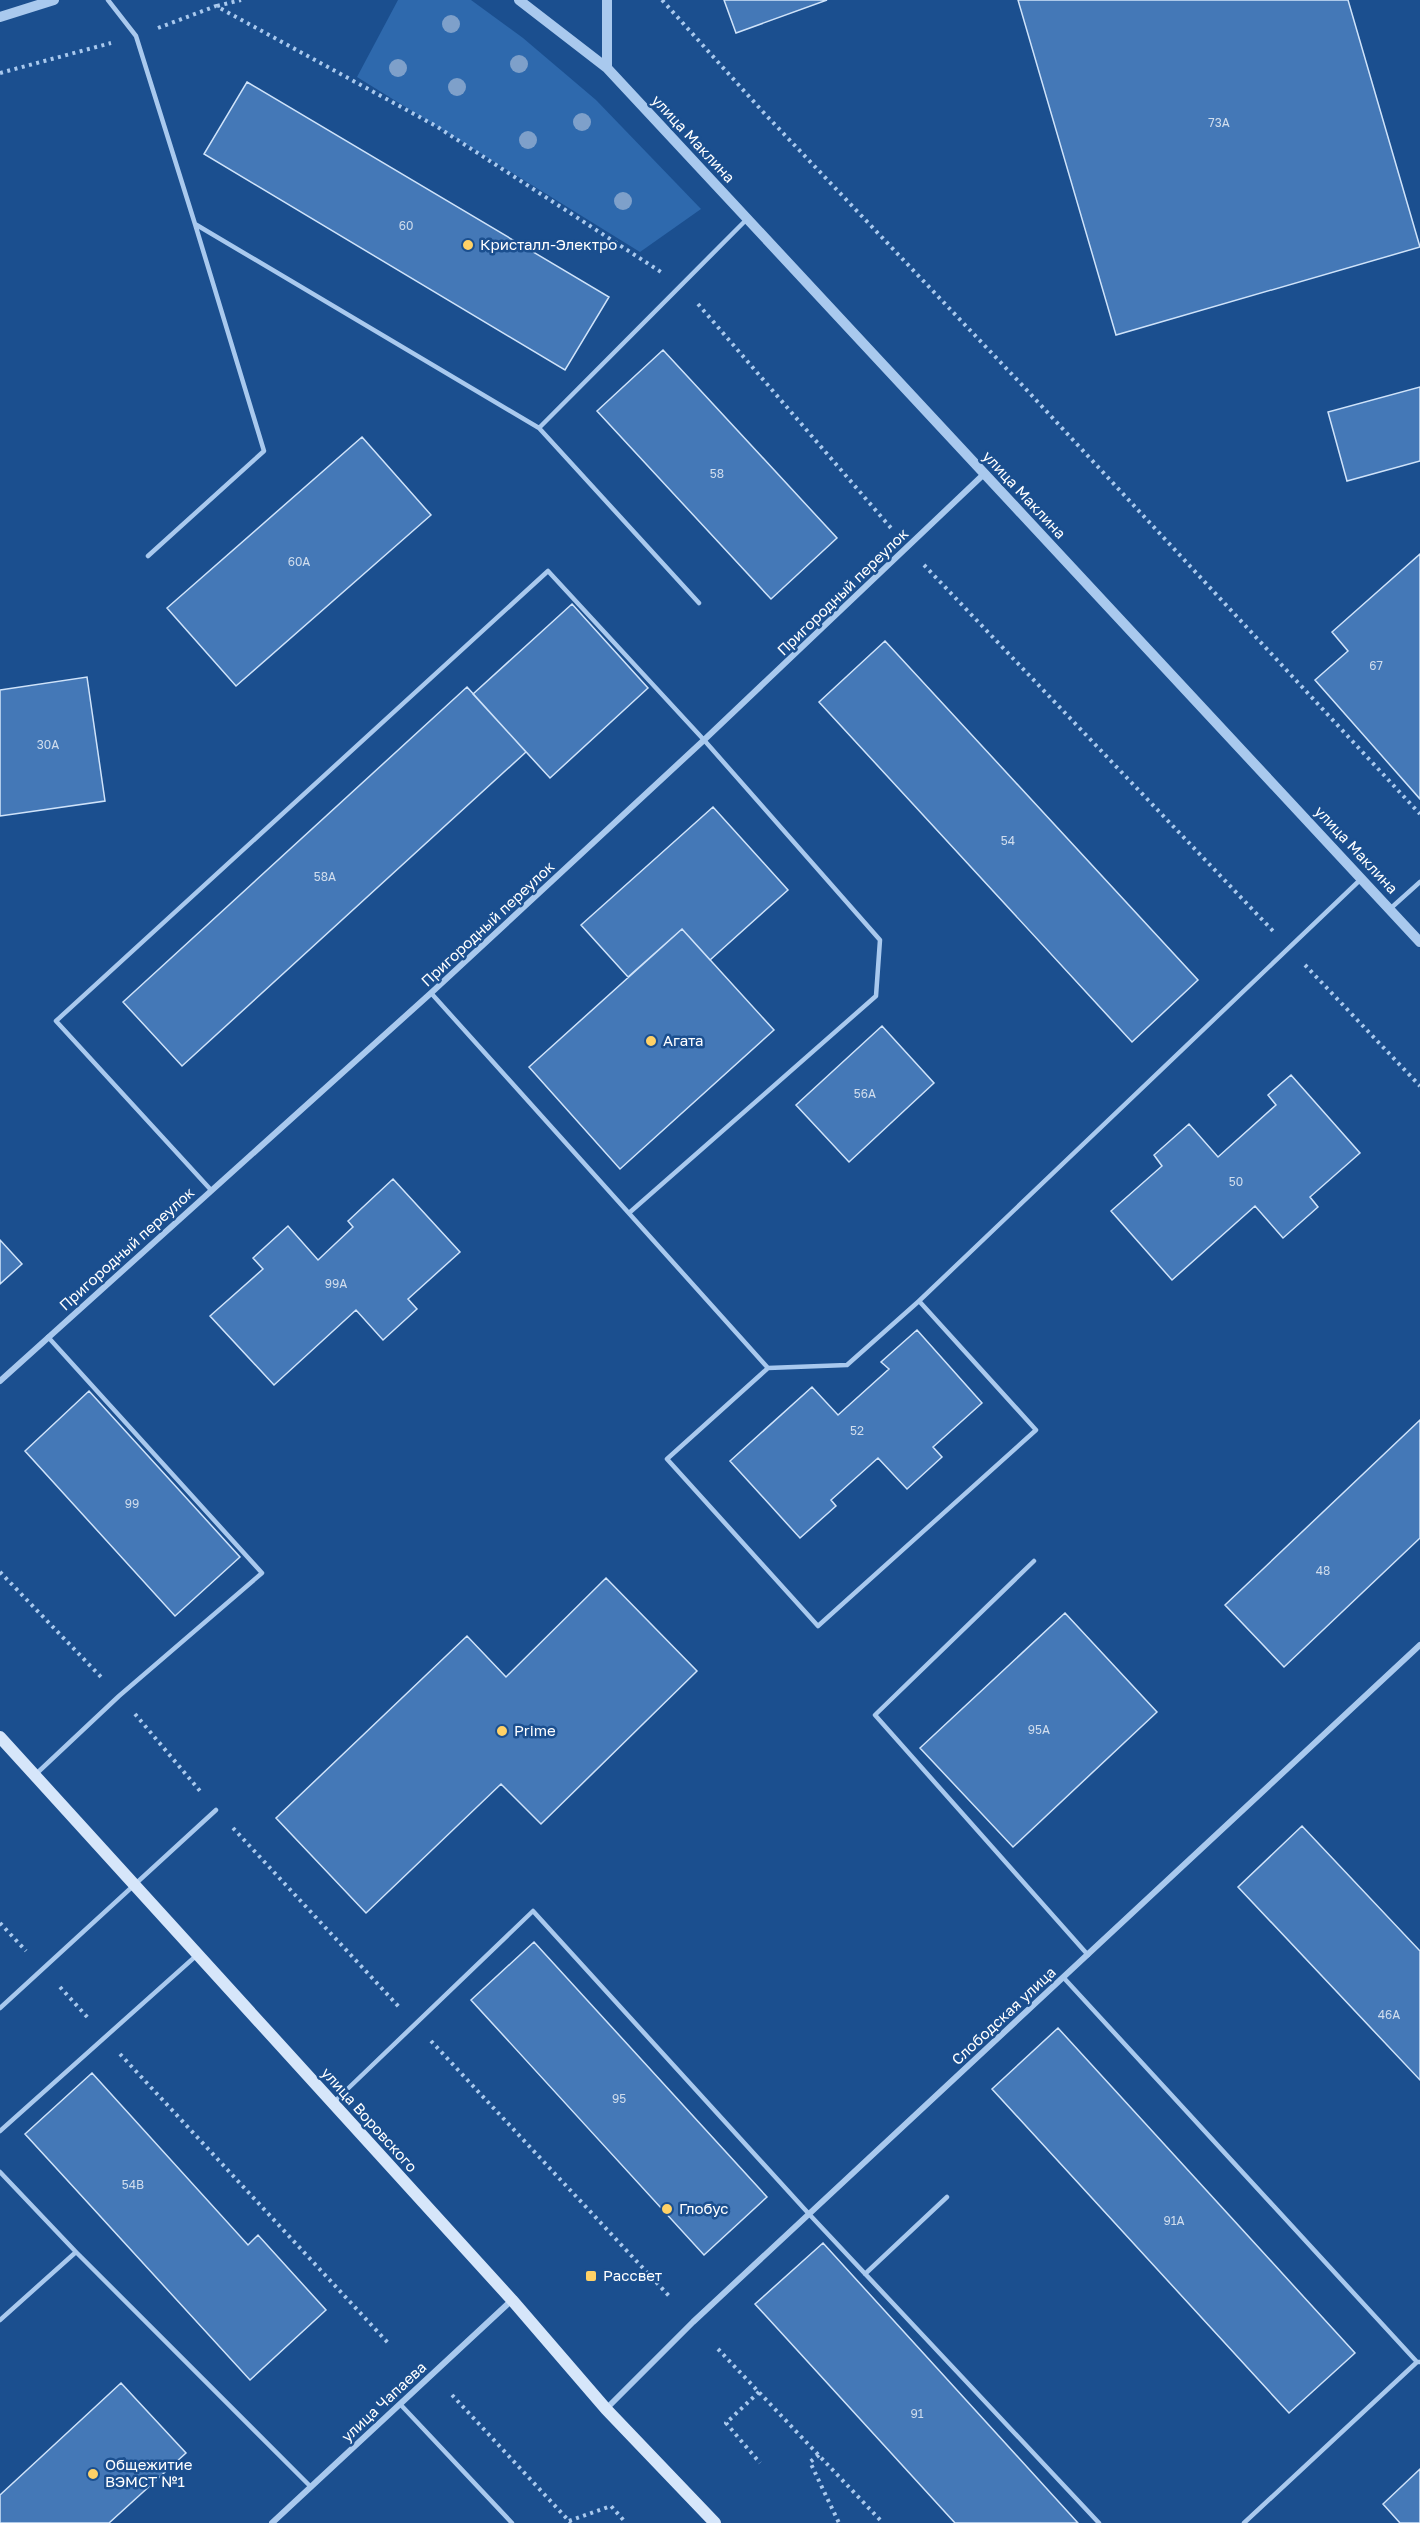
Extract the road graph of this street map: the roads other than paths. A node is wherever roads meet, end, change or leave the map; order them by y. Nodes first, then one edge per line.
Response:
1 (54, 0) edge
2 (108, 0) edge
3 (519, 0) edge
4 (607, 0) edge
5 (0, 16) edge
6 (607, 68) junction
7 (747, 219) junction
8 (195, 224) junction
9 (539, 428) junction
10 (984, 474) junction
11 (147, 556) dead end
12 (699, 603) dead end
13 (704, 740) junction
14 (1361, 878) junction
15 (1420, 882) edge
16 (1390, 909) junction
17 (1420, 942) edge
18 (431, 993) junction
19 (211, 1191) junction
20 (629, 1213) junction
21 (919, 1301) junction
22 (48, 1337) junction
23 (768, 1368) junction
24 (0, 1382) edge
25 (1034, 1561) dead end
26 (1420, 1645) edge
27 (0, 1737) edge
28 (34, 1776) junction
29 (216, 1810) road end
30 (134, 1884) junction
31 (197, 1955) junction
32 (1088, 1955) junction
33 (1063, 1977) junction
34 (0, 2008) edge
35 (334, 2102) junction
36 (0, 2131) edge
37 (0, 2172) edge
38 (947, 2197) dead end
39 (809, 2214) junction
40 (76, 2252) junction
41 (865, 2274) junction
42 (512, 2300) junction
43 (0, 2320) edge
44 (1419, 2362) edge
45 (400, 2404) junction
46 (606, 2409) junction
47 (311, 2487) junction
48 (272, 2523) edge
49 (512, 2523) edge
50 (715, 2523) edge
51 (1099, 2523) edge
52 (1244, 2523) edge

1 - 5 street
2 - 8 lane
3 - 6 street, улица Маклина
4 - 6 street
6 - 7 street, улица Маклина
7 - 9 lane
7 - 10 street, улица Маклина
8 - 9 lane
8 - 11 lane
9 - 12 lane
10 - 13 street, Пригородный переулок
10 - 14 street, улица Маклина
13 - 18 street, Пригородный переулок
13 - 19 lane
13 - 20 lane
14 - 16 street, улица Маклина
14 - 21 lane
15 - 16 lane
16 - 17 street, улица Маклина
18 - 19 street, Пригородный переулок
18 - 20 lane
19 - 22 street, Пригородный переулок
20 - 23 lane
21 - 23 lane
21 - 23 lane
22 - 24 street, Пригородный переулок
22 - 28 lane
25 - 32 lane
26 - 32 street, Слободская улица
27 - 28 main road, улица Воровского
28 - 30 main road, улица Воровского
29 - 30 lane
30 - 31 main road, улица Воровского
30 - 34 lane
31 - 35 main road, улица Воровского
31 - 36 lane
32 - 33 street, Слободская улица
33 - 39 street, Слободская улица
33 - 44 lane
35 - 39 lane
35 - 42 main road, улица Воровского
37 - 40 lane
38 - 41 lane
39 - 41 lane
39 - 46 street, Слободская улица
40 - 43 lane
40 - 47 lane
41 - 51 lane
42 - 45 street, улица Чапаева
42 - 46 main road, улица Воровского
44 - 52 lane
45 - 47 street, улица Чапаева
45 - 49 lane
46 - 50 main road, улица Воровского
47 - 48 street, улица Чапаева

